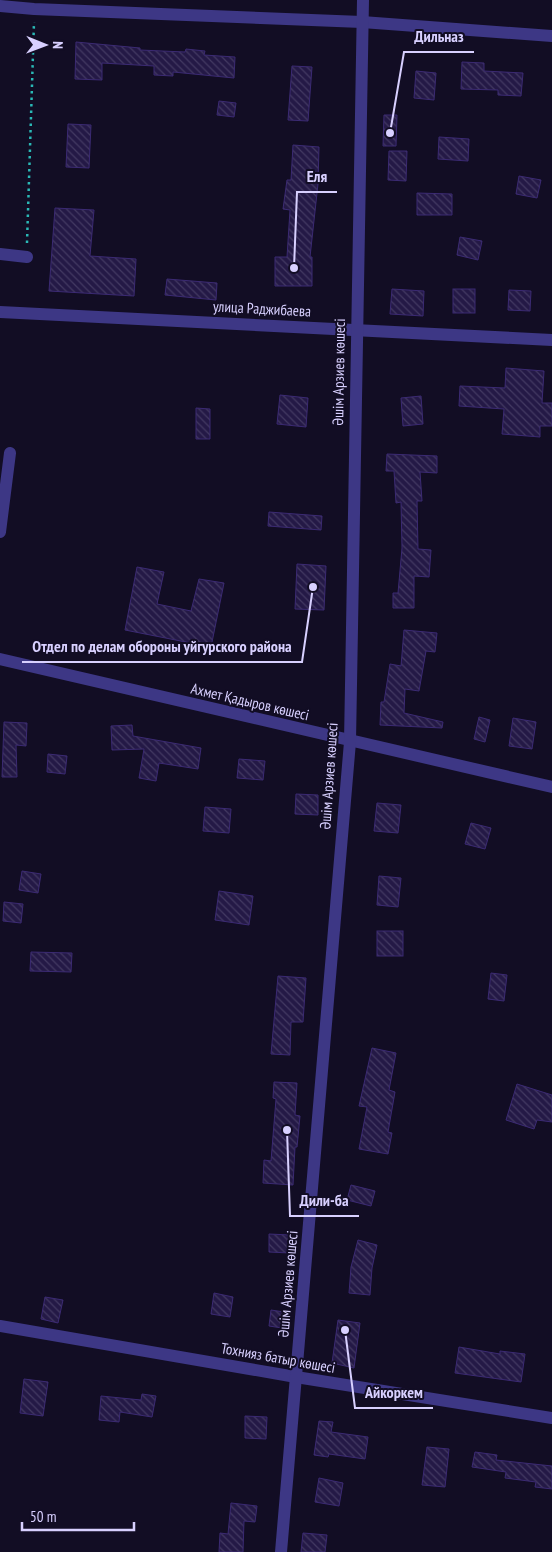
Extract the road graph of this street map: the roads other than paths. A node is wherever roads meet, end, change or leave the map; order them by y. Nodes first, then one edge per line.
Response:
1 (0, 0) edge
2 (363, 0) edge
3 (0, 6) edge
4 (0, 15) edge
5 (362, 22) junction
6 (552, 36) edge
7 (0, 254) edge
8 (27, 258) road end
9 (0, 312) edge
10 (356, 330) junction
11 (552, 340) edge
12 (10, 453) dead end
13 (0, 532) edge
14 (0, 659) edge
15 (350, 742) junction
16 (552, 787) edge
17 (0, 1326) edge
18 (296, 1377) junction
19 (552, 1418) edge
20 (281, 1552) edge

1 - 3 street
2 - 5 street, Әшім Арзиев көшесі
3 - 4 street
3 - 5 street
5 - 6 street
5 - 10 street, Әшім Арзиев көшесі
7 - 8 street
9 - 10 street, улица Раджибаева
10 - 11 street, улица Раджибаева
10 - 15 street, Әшім Арзиев көшесі
12 - 13 street
14 - 15 street, Ахмет Қадыров көшесі
15 - 16 street, Ахмет Қадыров көшесі
15 - 18 street, Әшім Арзиев көшесі
17 - 18 street, Тохнияз батыр көшесі
18 - 19 street, Тохнияз батыр көшесі
18 - 20 street, Әшім Арзиев көшесі

